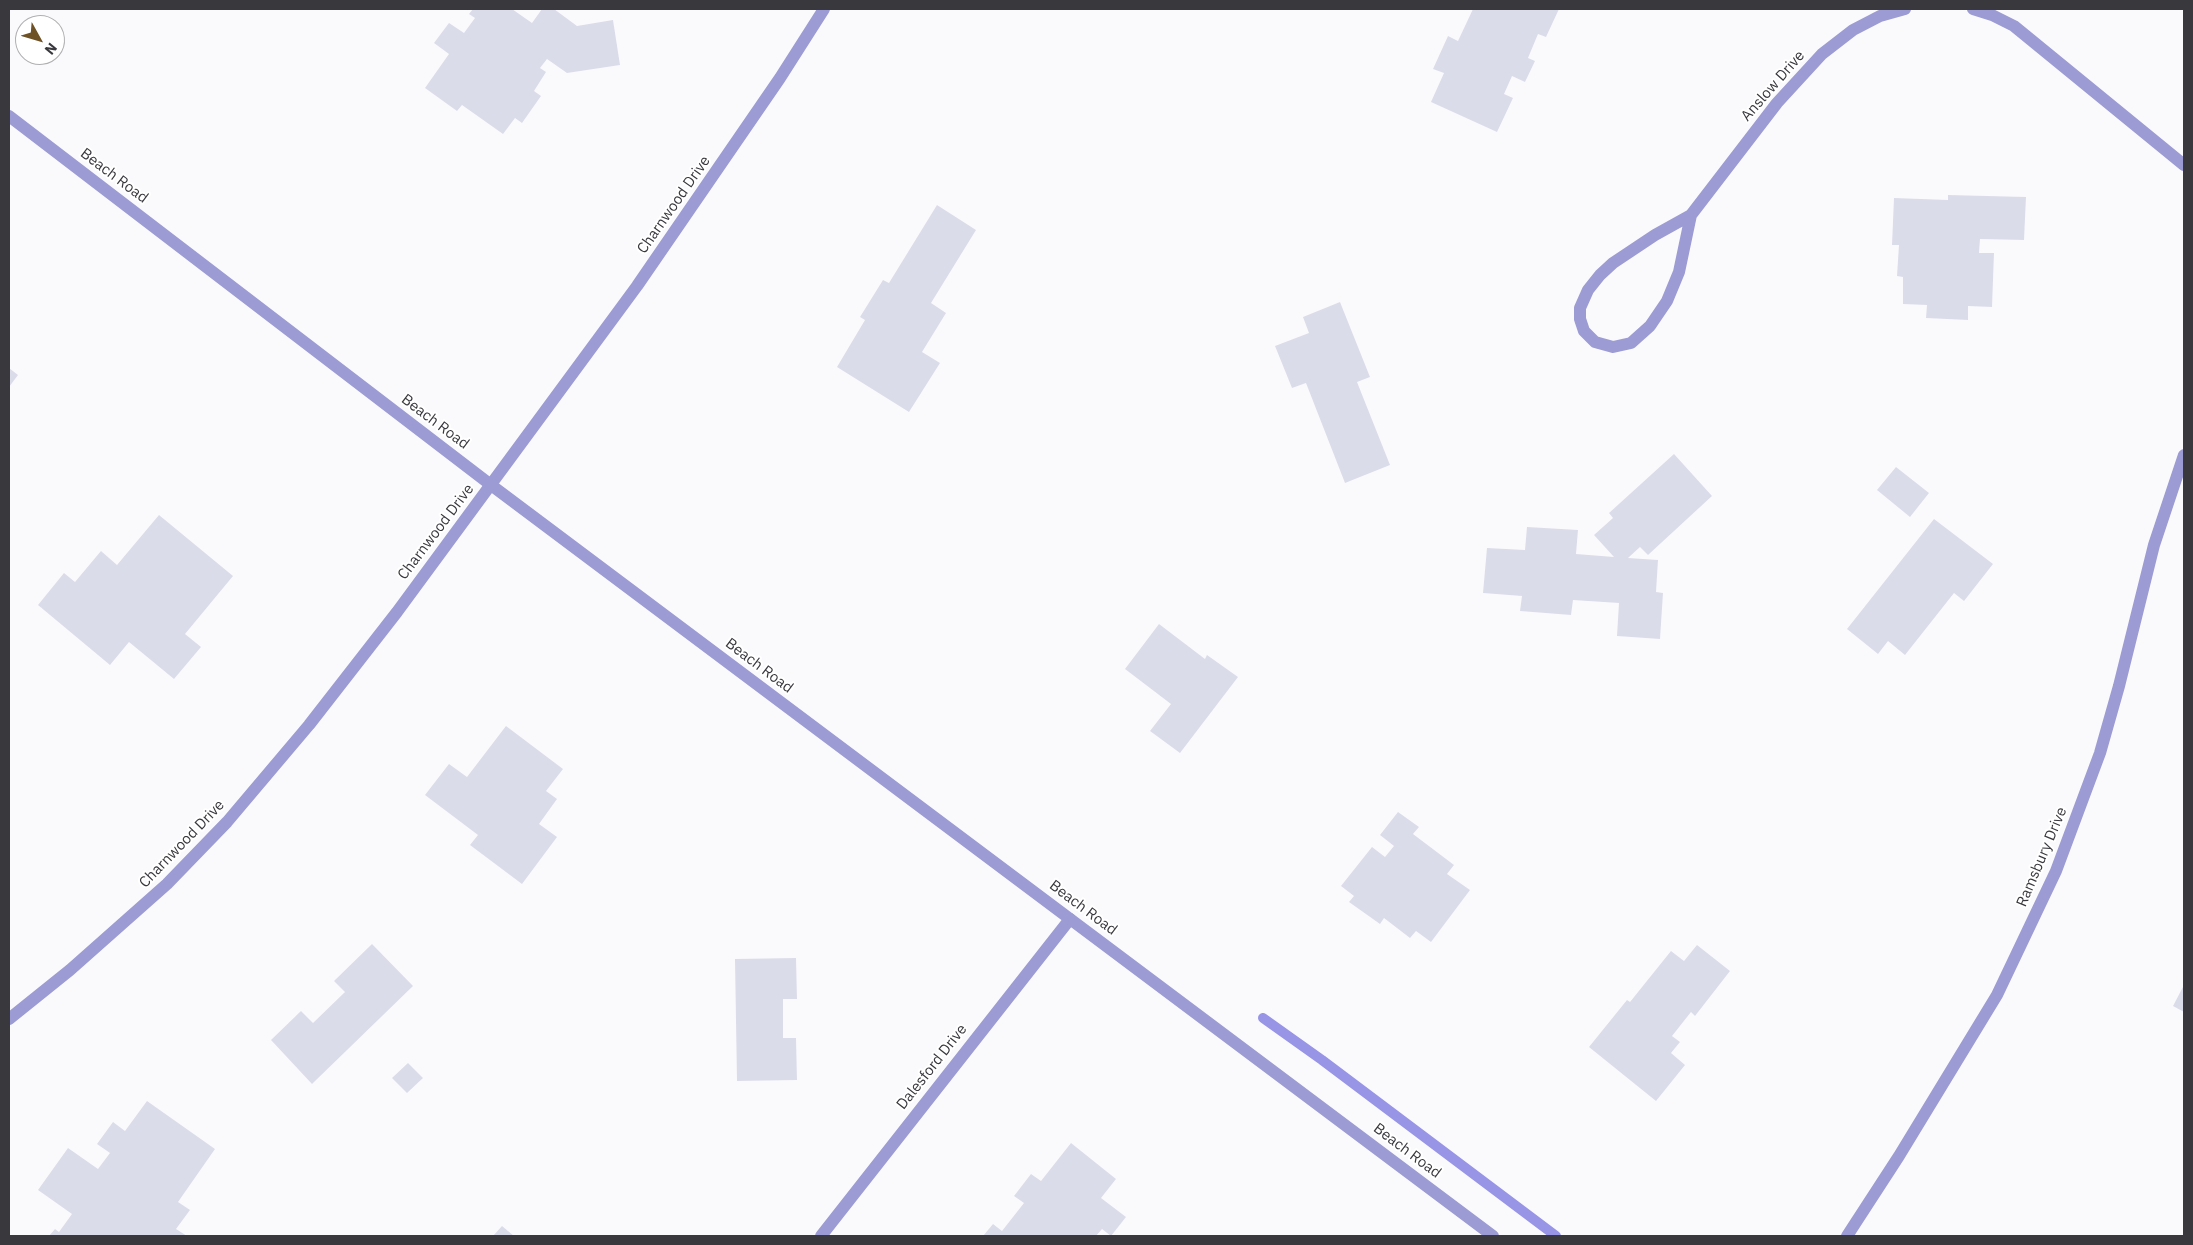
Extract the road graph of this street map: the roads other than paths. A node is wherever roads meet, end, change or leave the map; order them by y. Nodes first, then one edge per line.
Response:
1 (824, 9) edge
2 (1905, 9) edge
3 (1973, 9) edge
4 (9, 116) edge
5 (2184, 166) edge
6 (1691, 215) junction
7 (2184, 455) edge
8 (491, 485) junction
9 (1070, 918) junction
10 (9, 1020) edge
11 (821, 1236) edge
12 (1493, 1236) edge
13 (1846, 1236) edge

1 - 8 street, Charnwood Drive
2 - 6 street, Anslow Drive
3 - 5 street
4 - 8 street, Beach Road
6 - 6 street, Anslow Drive
7 - 13 street, Ramsbury Drive
8 - 9 street, Beach Road
8 - 10 street, Charnwood Drive
9 - 11 street, Dalesford Drive
9 - 12 street, Beach Road

